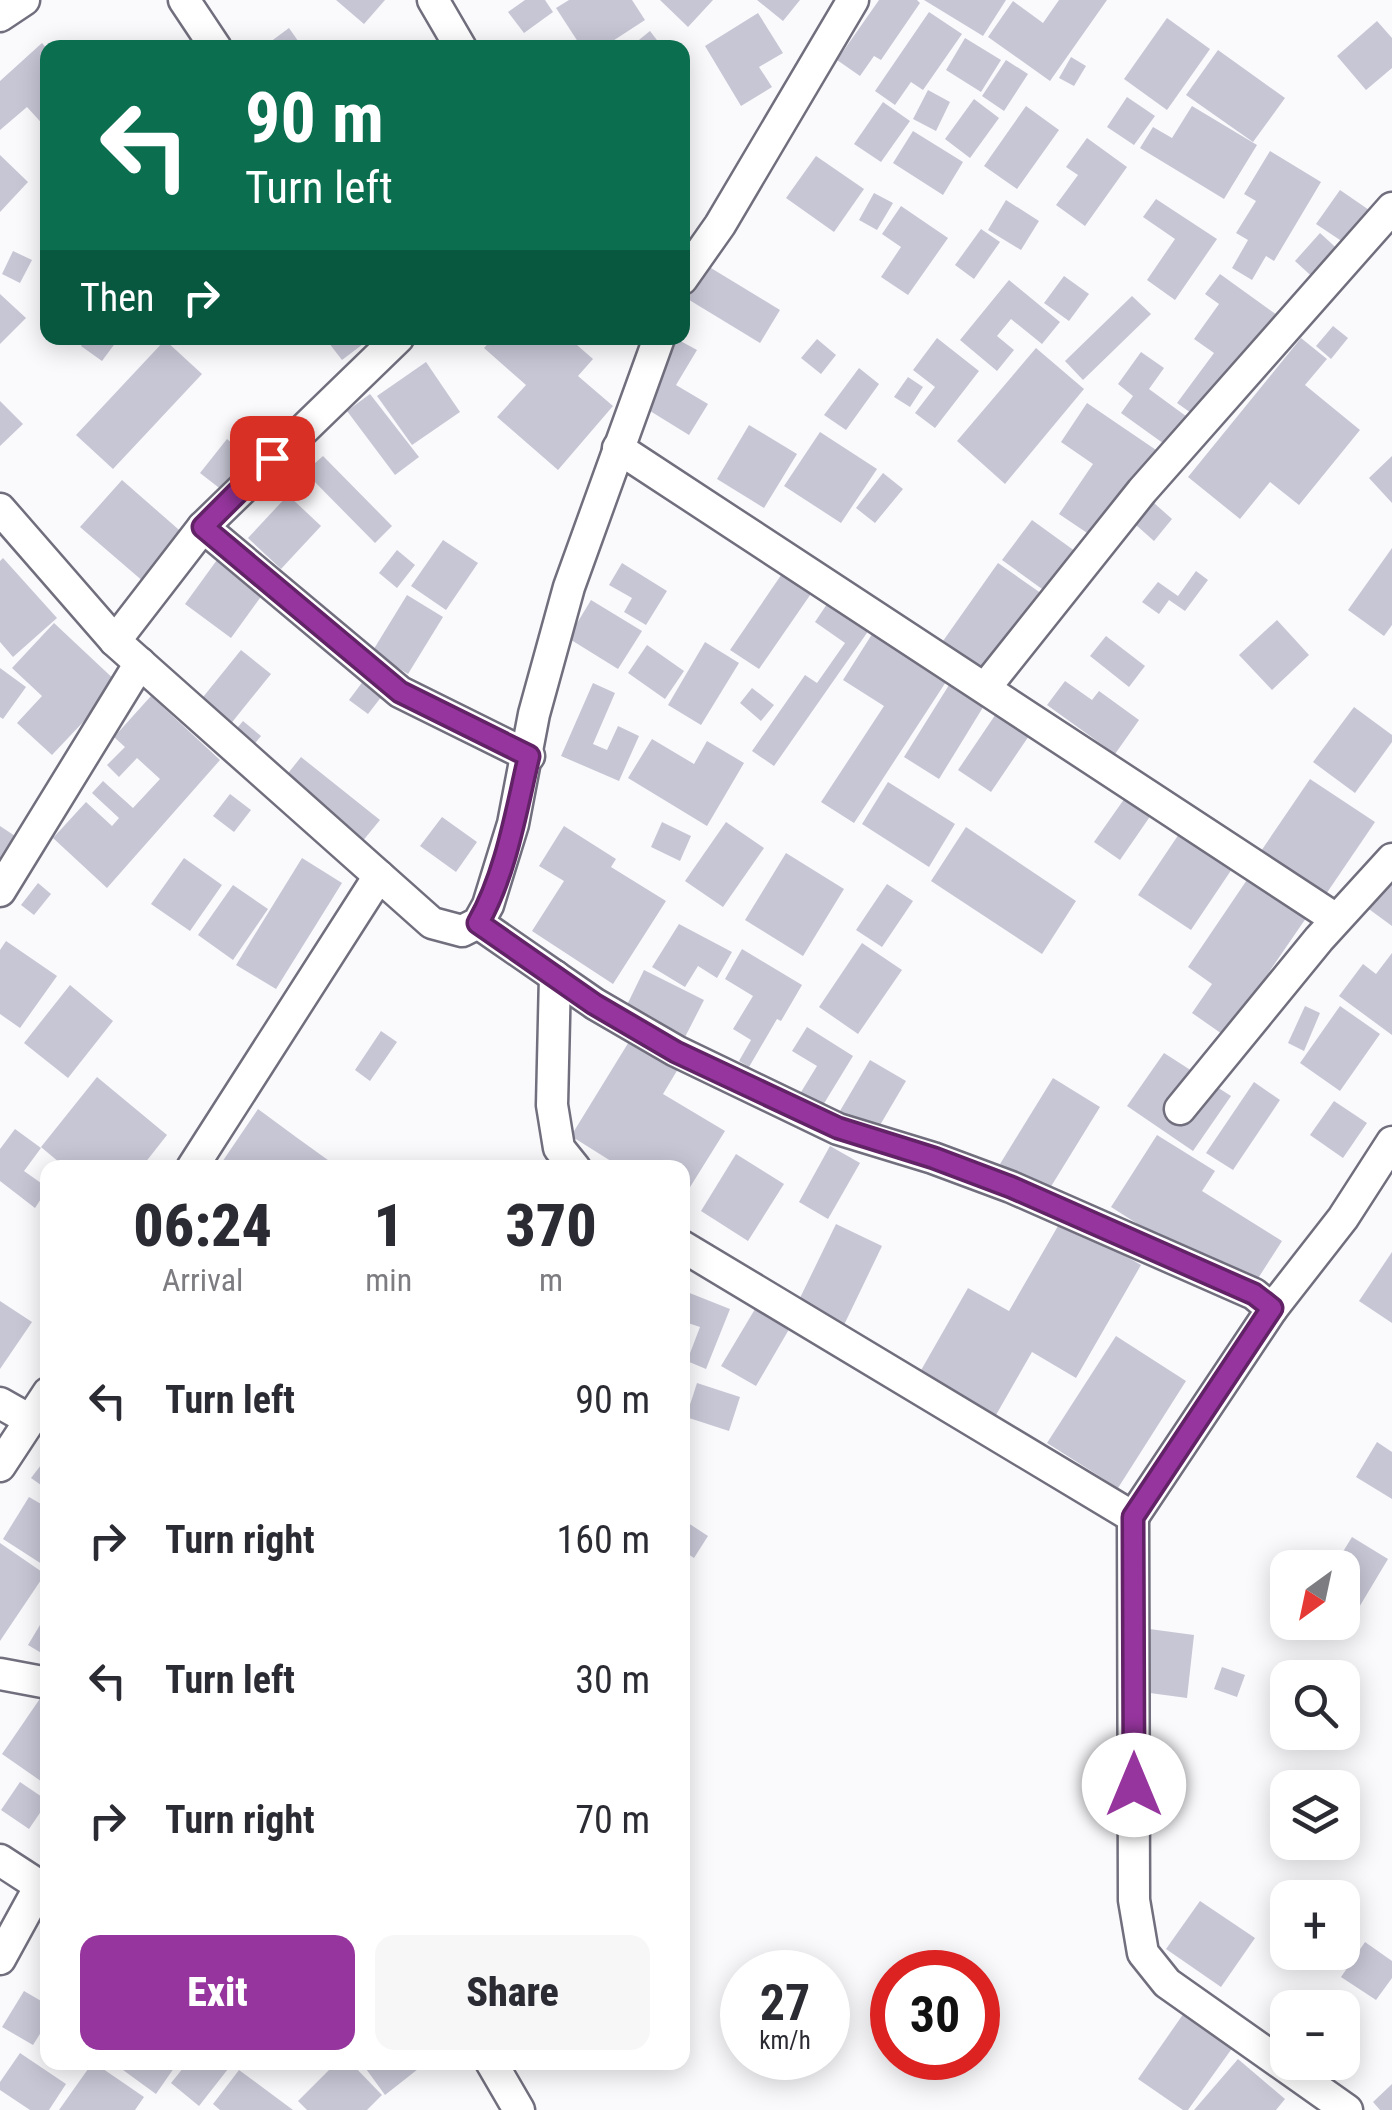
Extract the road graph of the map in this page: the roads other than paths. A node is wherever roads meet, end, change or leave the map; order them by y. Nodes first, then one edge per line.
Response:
1 (24, 0) edge
2 (184, 0) edge
3 (433, 0) edge
4 (853, 0) edge
5 (0, 16) edge
6 (211, 40) edge
7 (456, 40) edge
8 (1392, 208) edge
9 (690, 267) edge
10 (391, 345) edge
11 (656, 345) edge
12 (618, 448) junction
13 (2, 517) edge
14 (203, 527) junction
15 (116, 641) junction
16 (140, 663) junction
17 (985, 688) junction
18 (529, 756) junction
19 (1392, 858) edge
20 (379, 876) junction
21 (0, 891) edge
22 (1336, 920) junction
23 (478, 923) junction
24 (555, 976) junction
25 (1180, 1109) dead end
26 (1392, 1142) edge
27 (197, 1160) edge
28 (568, 1160) edge
29 (690, 1251) edge
30 (1272, 1308) junction
31 (0, 1403) edge
32 (40, 1404) edge
33 (30, 1420) junction
34 (0, 1466) edge
35 (1133, 1517) junction
36 (0, 1674) edge
37 (40, 1682) edge
38 (0, 1860) edge
39 (0, 1959) edge
40 (496, 2070) edge
41 (519, 2110) edge
42 (1347, 2110) edge

1 - 5 street
2 - 6 street
3 - 7 street
4 - 9 street
8 - 17 street
10 - 14 street
11 - 12 street
12 - 17 street
12 - 18 street
13 - 15 street
14 - 15 street
14 - 18 street
15 - 16 street
16 - 20 street
16 - 21 street
17 - 22 street
18 - 23 street
19 - 22 street
20 - 23 street
20 - 27 street
22 - 25 street
23 - 24 street
24 - 28 street
24 - 30 street
26 - 30 street
29 - 35 street
30 - 35 street
31 - 33 street
32 - 33 street
33 - 34 street
35 - 42 street
36 - 37 street
38 - 39 street
40 - 41 street

